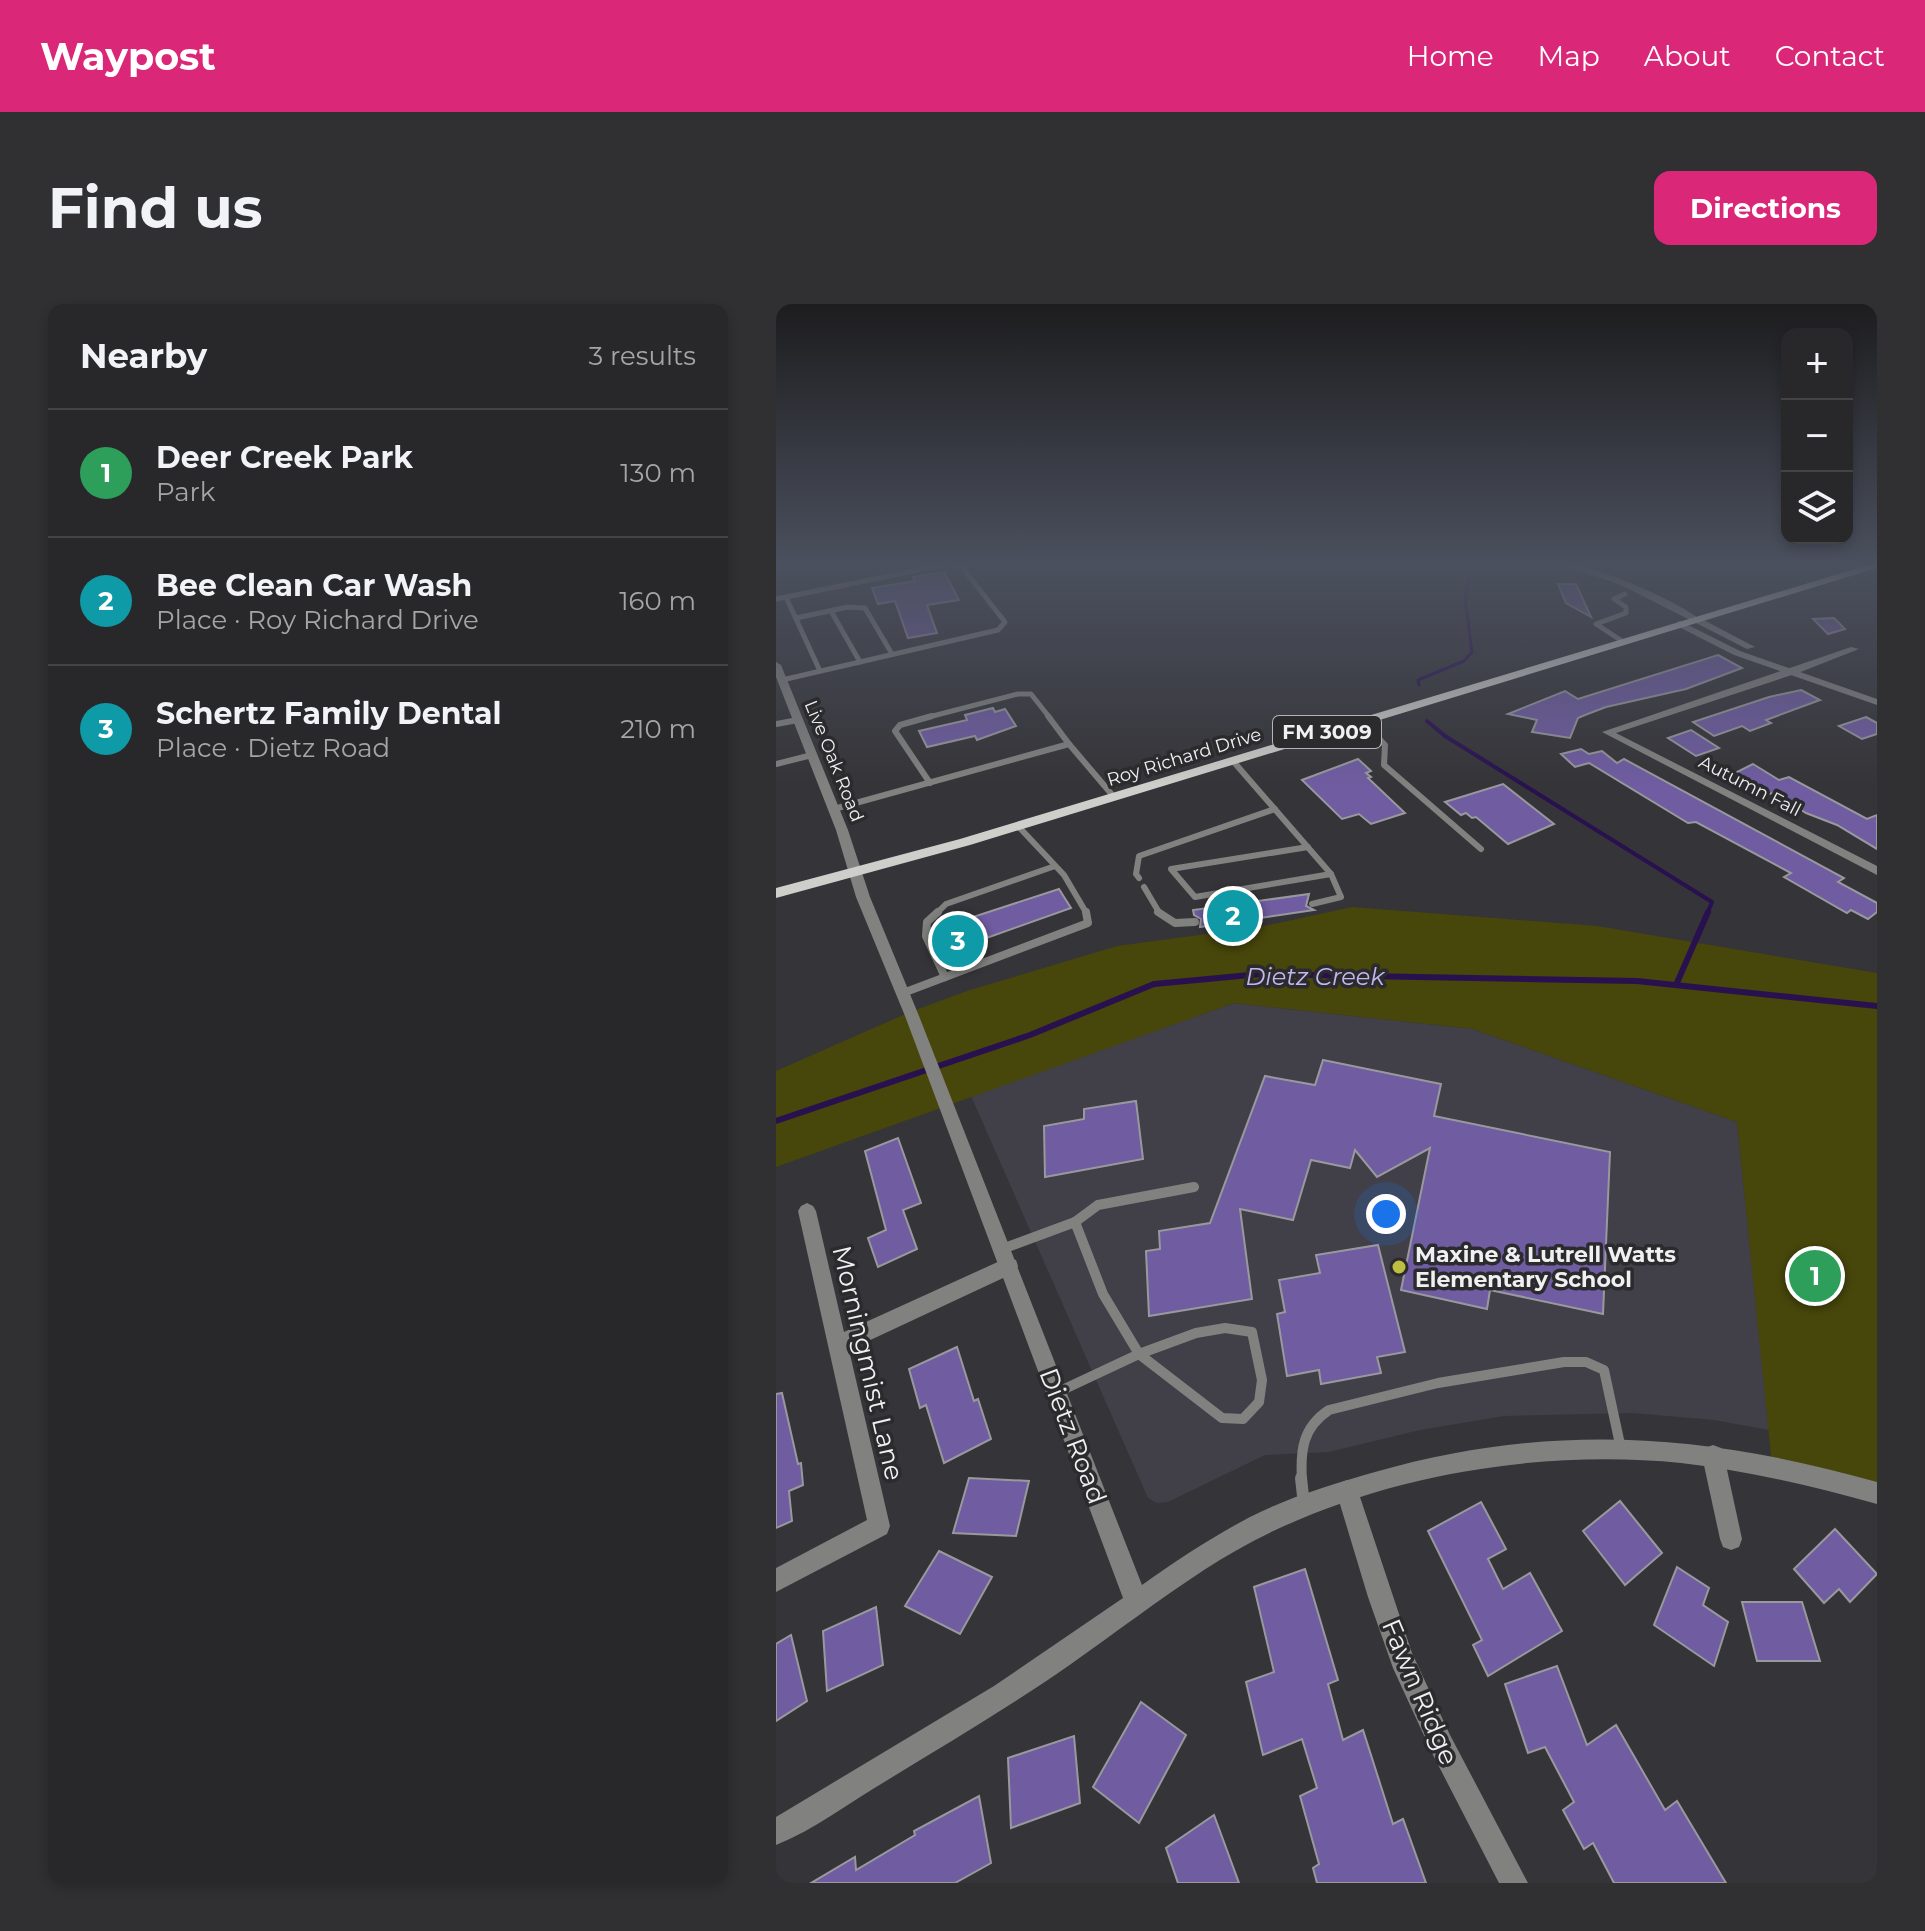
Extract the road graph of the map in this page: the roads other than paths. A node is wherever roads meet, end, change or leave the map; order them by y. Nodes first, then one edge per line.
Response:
1 (805, 639) edge
2 (847, 639) edge
3 (883, 639) edge
4 (960, 639) edge
5 (1618, 639) edge
6 (1630, 639) edge
7 (1709, 639) edge
8 (1734, 639) edge
9 (1622, 641) junction
10 (1854, 649) dead end
11 (892, 654) junction
12 (860, 662) junction
13 (1774, 664) junction
14 (776, 665) edge
15 (820, 671) junction
16 (1795, 671) junction
17 (782, 680) junction
18 (1877, 702) edge
19 (798, 720) junction
20 (1362, 721) junction
21 (776, 724) edge
22 (1069, 744) junction
23 (812, 755) junction
24 (1233, 761) junction
25 (776, 764) edge
26 (930, 783) junction
27 (1114, 797) junction
28 (834, 809) junction
29 (1275, 809) junction
30 (1018, 826) junction
31 (1308, 847) junction
32 (1481, 849) dead end
33 (1055, 866) junction
34 (857, 871) junction
35 (1877, 871) edge
36 (1331, 874) junction
37 (1139, 878) dead end
38 (1144, 887) dead end
39 (776, 893) edge
40 (1312, 904) dead end
41 (1195, 922) dead end
42 (945, 977) junction
43 (903, 993) junction
44 (1194, 1187) dead end
45 (807, 1211) dead end
46 (1075, 1222) junction
47 (1005, 1257) junction
48 (838, 1345) junction
49 (1139, 1354) junction
50 (1057, 1392) junction
51 (1621, 1449) junction
52 (1713, 1456) junction
53 (1347, 1491) junction
54 (1877, 1493) edge
55 (1304, 1506) junction
56 (1731, 1539) dead end
57 (776, 1580) edge
58 (1136, 1600) junction
59 (776, 1832) edge
60 (1514, 1883) edge

1 - 15 lane
2 - 12 lane
3 - 11 lane
4 - 11 lane
5 - 9 lane
6 - 9 main road, Roy Richard Drive / FM 3009
7 - 13 street
8 - 13 street
9 - 20 main road, Roy Richard Drive / FM 3009
10 - 16 street
11 - 12 lane
12 - 15 lane
13 - 16 street
14 - 17 street, Live Oak Road
15 - 17 lane
16 - 18 street
16 - 35 street, Autumn Fall
17 - 19 street, Live Oak Road
19 - 21 lane
19 - 23 street, Live Oak Road
20 - 24 main road, Roy Richard Drive / FM 3009
20 - 32 lane
22 - 26 lane
22 - 26 lane
22 - 27 lane
23 - 25 lane
23 - 28 street, Live Oak Road
24 - 27 main road, Roy Richard Drive / FM 3009
24 - 29 lane
26 - 28 lane
27 - 30 main road, Roy Richard Drive / FM 3009
28 - 34 street, Live Oak Road
29 - 31 lane
29 - 37 lane
30 - 33 lane
30 - 34 main road, Roy Richard Drive / FM 3009
31 - 36 lane
31 - 36 lane
33 - 42 lane
33 - 42 lane
34 - 39 main road, Roy Richard Drive / FM 3009
34 - 43 street, Dietz Road
36 - 40 lane
38 - 41 lane
42 - 43 lane
43 - 47 street, Dietz Road
44 - 46 lane
45 - 48 street, Morningmist Lane
46 - 47 lane
46 - 49 lane
47 - 48 street
47 - 50 street, Dietz Road
48 - 57 street, Morningmist Lane
49 - 49 lane
49 - 50 lane
50 - 58 street, Dietz Road
51 - 52 street
51 - 53 street
51 - 55 lane
52 - 54 street
52 - 56 street
53 - 55 street
53 - 60 street, Fawn Ridge
55 - 58 street
58 - 59 street

